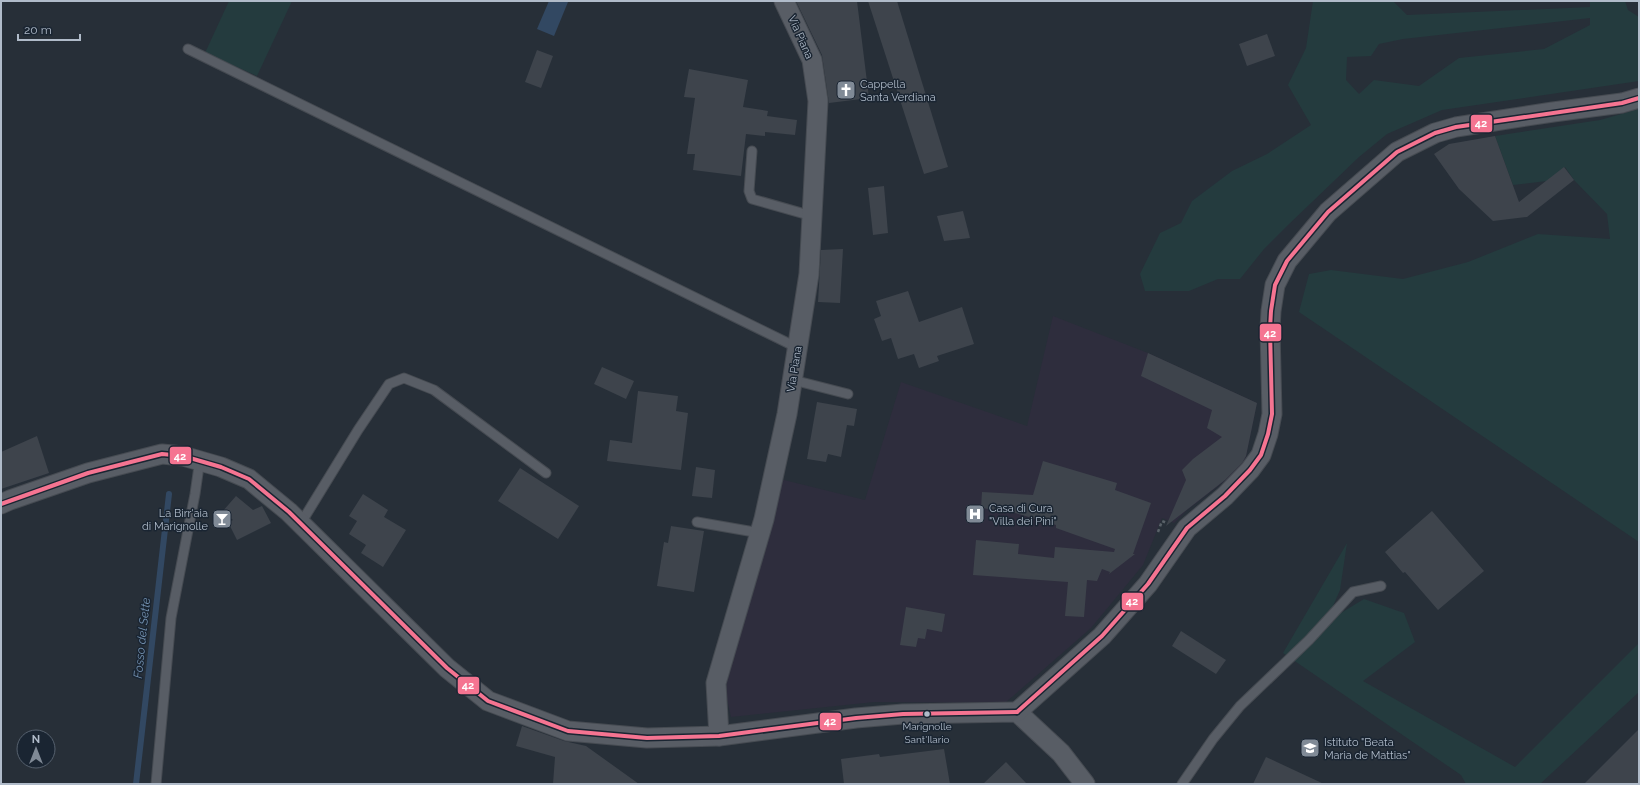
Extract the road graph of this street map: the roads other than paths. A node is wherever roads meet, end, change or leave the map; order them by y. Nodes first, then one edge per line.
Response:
1 (784, 1) edge
2 (188, 50) dead end
3 (1639, 98) edge
4 (752, 152) dead end
5 (812, 216) junction
6 (798, 348) junction
7 (792, 380) junction
8 (848, 394) dead end
9 (200, 459) junction
10 (546, 473) dead end
11 (1, 504) edge
12 (697, 522) dead end
13 (301, 523) junction
14 (760, 532) junction
15 (1381, 586) dead end
16 (1017, 712) junction
17 (719, 736) junction
18 (156, 784) edge
19 (1085, 784) edge
20 (1182, 784) edge

1 - 5 street, Via Piana
2 - 6 lane
3 - 16 street
4 - 5 lane
5 - 6 street, Via Piana
6 - 7 street, Via Piana
7 - 8 lane
7 - 14 street, Via Piana
9 - 11 street
9 - 13 street
9 - 18 lane
10 - 13 lane
12 - 14 lane
13 - 17 street
14 - 17 street, Via Piana
15 - 20 lane
16 - 17 street
16 - 19 street

